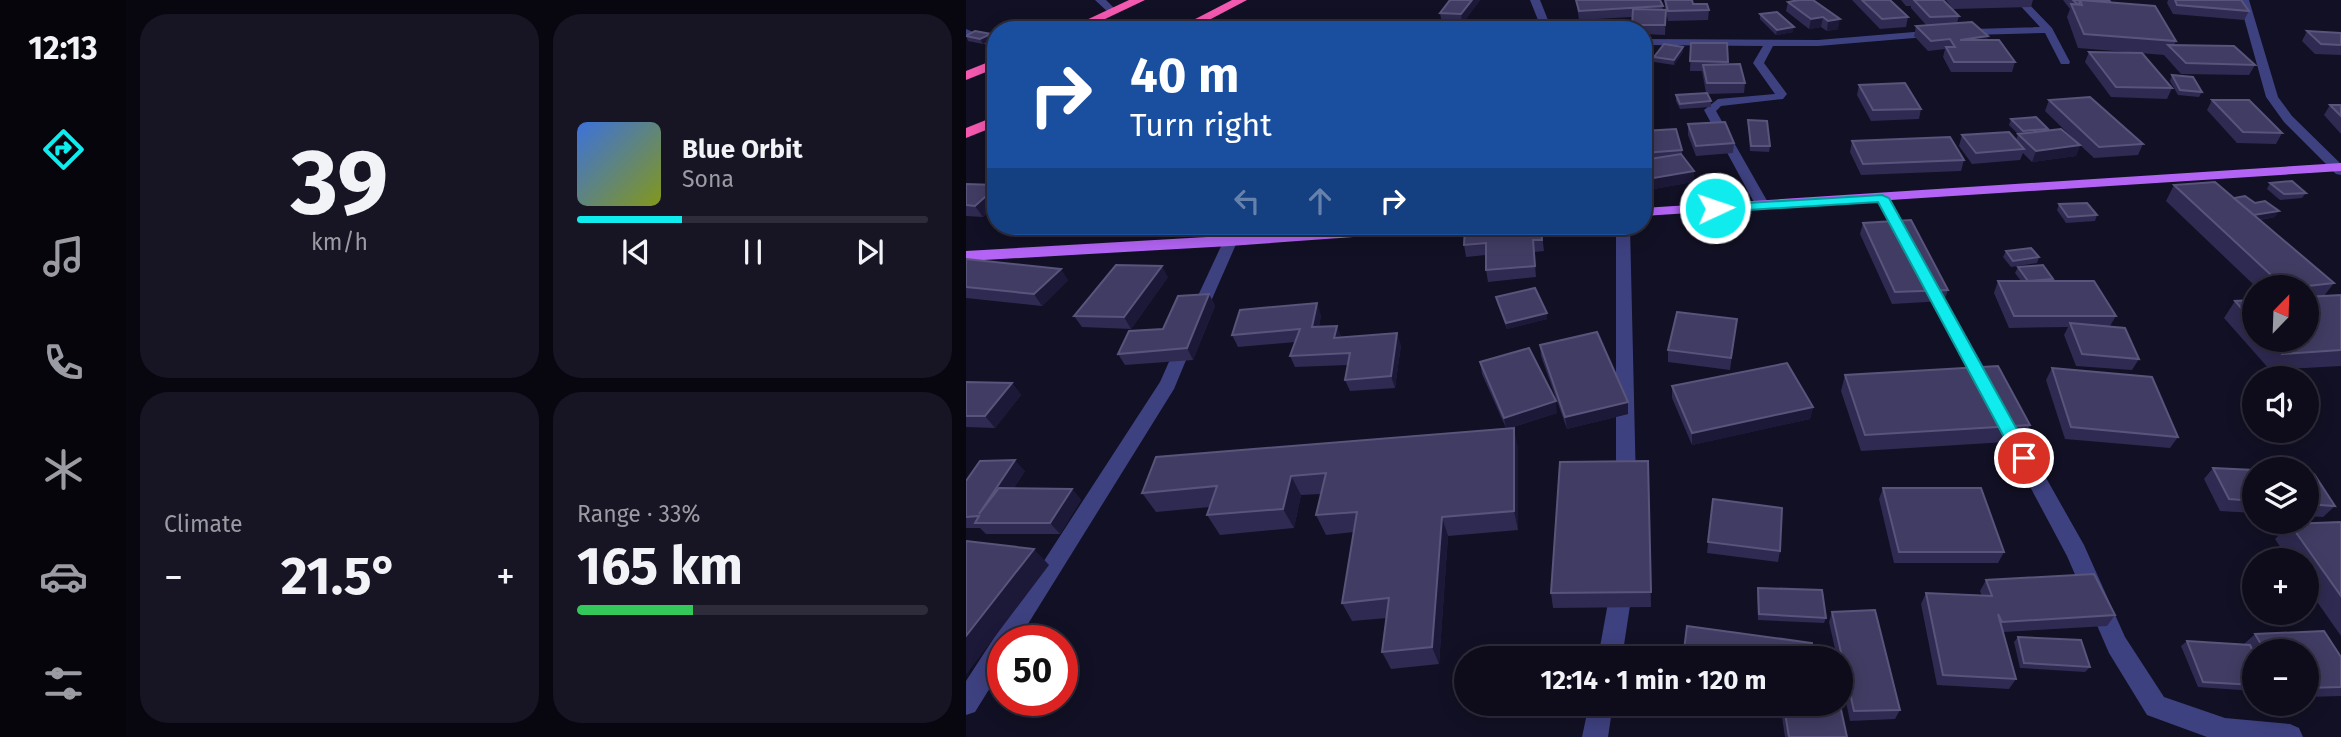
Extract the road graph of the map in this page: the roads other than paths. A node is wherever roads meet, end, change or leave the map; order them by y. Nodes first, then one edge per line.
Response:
1 (1100, 0) edge
2 (1139, 0) edge
3 (1241, 0) edge
4 (1535, 0) edge
5 (2020, 0) edge
6 (2244, 0) edge
7 (1112, 12) junction
8 (1092, 21) edge
9 (1198, 21) edge
10 (1543, 21) edge
11 (2048, 30) junction
12 (966, 32) edge
13 (987, 42) edge
14 (1652, 42) edge
15 (1770, 43) junction
16 (2066, 62) dead end
17 (987, 67) edge
18 (966, 76) edge
19 (987, 124) edge
20 (966, 134) edge
21 (2339, 168) edge
22 (1882, 198) junction
23 (1763, 206) junction
24 (1652, 212) edge
25 (1327, 235) edge
26 (1623, 235) edge
27 (1230, 242) junction
28 (966, 256) edge
29 (1626, 498) edge
30 (1623, 565) edge
31 (1015, 625) edge
32 (1612, 646) edge
33 (987, 670) edge
34 (966, 703) edge
35 (1599, 716) edge
36 (1595, 737) edge
37 (2290, 737) edge

1 - 7 street
2 - 7 highway
3 - 9 highway
4 - 10 street
5 - 11 street
6 - 21 street
7 - 8 highway
11 - 15 street
11 - 16 street
12 - 13 street
14 - 15 street
15 - 23 street
17 - 18 highway
19 - 20 highway
21 - 22 main road
22 - 23 main road
22 - 37 street
23 - 24 main road
25 - 27 main road
26 - 29 street
27 - 28 main road
27 - 31 street
30 - 32 street
33 - 34 street
35 - 36 street

